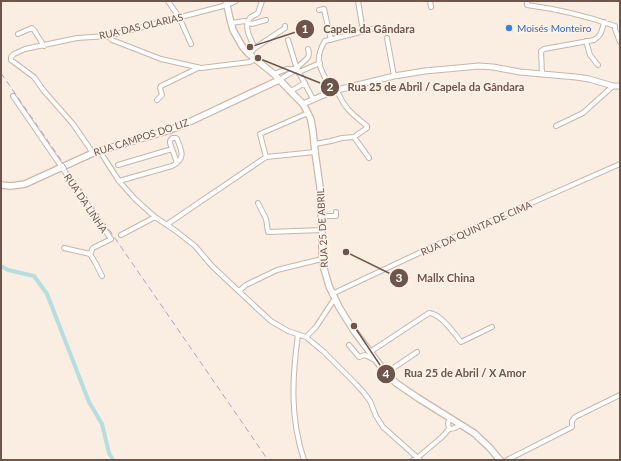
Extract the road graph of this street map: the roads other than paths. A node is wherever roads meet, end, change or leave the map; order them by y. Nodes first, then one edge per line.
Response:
1 (168, 1) edge
2 (236, 1) edge
3 (262, 1) edge
4 (358, 1) edge
5 (430, 1) edge
6 (226, 3) edge
7 (527, 3) edge
8 (431, 7) dead end
9 (319, 10) dead end
10 (179, 17) junction
11 (266, 20) dead end
12 (248, 22) junction
13 (604, 22) junction
14 (231, 23) junction
15 (620, 24) edge
16 (285, 26) dead end
17 (615, 26) junction
18 (376, 28) dead end
19 (363, 31) junction
20 (18, 34) dead end
21 (108, 36) junction
22 (388, 38) dead end
23 (288, 40) dead end
24 (331, 40) junction
25 (586, 41) junction
26 (620, 42) edge
27 (191, 44) dead end
28 (44, 46) junction
29 (255, 48) junction
30 (308, 49) dead end
31 (249, 54) junction
32 (255, 59) junction
33 (320, 63) junction
34 (598, 65) dead end
35 (198, 68) junction
36 (298, 71) junction
37 (274, 74) junction
38 (542, 74) junction
39 (394, 76) junction
40 (279, 80) junction
41 (305, 83) junction
42 (613, 86) junction
43 (620, 86) edge
44 (335, 90) junction
45 (291, 91) junction
46 (13, 96) dead end
47 (157, 100) dead end
48 (313, 100) junction
49 (303, 104) junction
50 (308, 113) junction
51 (556, 126) dead end
52 (354, 137) junction
53 (314, 144) junction
54 (172, 149) junction
55 (96, 152) junction
56 (315, 152) junction
57 (266, 156) junction
58 (369, 158) dead end
59 (177, 163) junction
60 (620, 164) edge
61 (118, 165) dead end
62 (62, 168) junction
63 (119, 181) junction
64 (1, 185) edge
65 (258, 203) dead end
66 (336, 212) dead end
67 (322, 216) junction
68 (155, 217) junction
69 (167, 225) junction
70 (322, 230) junction
71 (121, 235) dead end
72 (64, 248) dead end
73 (90, 254) junction
74 (322, 259) junction
75 (102, 276) dead end
76 (239, 291) junction
77 (333, 296) junction
78 (492, 327) dead end
79 (298, 335) junction
80 (306, 337) junction
81 (349, 345) dead end
82 (370, 352) junction
83 (417, 352) dead end
84 (375, 358) junction
85 (386, 373) junction
86 (620, 395) edge
87 (450, 418) junction
88 (460, 424) junction
89 (449, 429) junction
90 (416, 459) edge
91 (304, 460) edge
92 (500, 460) edge
93 (507, 460) edge

1 - 10 street
2 - 6 street, RUA DAS OLARIAS
3 - 12 street
4 - 19 street
5 - 8 street
6 - 10 street, RUA DAS OLARIAS
6 - 14 main road, RUA 25 DE ABRIL
7 - 13 street
9 - 24 street
10 - 21 street, RUA DAS OLARIAS
10 - 27 street
11 - 12 street
12 - 14 street
12 - 29 street
13 - 17 street
13 - 25 street
14 - 31 main road, RUA 25 DE ABRIL
15 - 17 street
16 - 29 street
17 - 26 street
18 - 19 street
19 - 24 street
20 - 28 street
21 - 28 street, RUA DAS OLARIAS
21 - 35 street
22 - 39 street
23 - 36 street
24 - 33 street
25 - 34 street
25 - 38 street
28 - 55 street, RUA DAS OLARIAS
29 - 31 street
30 - 36 street
31 - 32 main road, RUA 25 DE ABRIL
32 - 35 street
32 - 37 main road, RUA 25 DE ABRIL
33 - 36 street
33 - 44 street
35 - 47 street
36 - 37 street
36 - 40 street
36 - 41 street
37 - 40 main road, RUA 25 DE ABRIL
38 - 39 street
38 - 42 street
39 - 44 street
40 - 45 main road, RUA 25 DE ABRIL
40 - 55 main road, RUA CAMPOS DO LIZ
41 - 45 street
41 - 48 street
42 - 43 street
42 - 51 street
44 - 48 street
44 - 52 street
45 - 49 main road, RUA 25 DE ABRIL
46 - 62 street, RUA DA LINHA
48 - 49 street
49 - 50 main road, RUA 25 DE ABRIL
50 - 53 main road, RUA 25 DE ABRIL
50 - 57 street
52 - 53 street
52 - 58 street
53 - 56 main road, RUA 25 DE ABRIL
54 - 59 street
54 - 59 street
54 - 61 street
55 - 62 main road, RUA CAMPOS DO LIZ
55 - 63 street
56 - 57 street
56 - 67 main road, RUA 25 DE ABRIL
57 - 69 street
59 - 63 street
60 - 77 street, RUA DA QUINTA DE CIMA
62 - 64 main road, RUA CAMPOS DO LIZ
62 - 73 street, RUA DA LINHA
63 - 68 street
65 - 70 street
66 - 67 street
67 - 70 main road, RUA 25 DE ABRIL
68 - 69 street
68 - 71 street
69 - 76 street
70 - 74 main road, RUA 25 DE ABRIL
72 - 73 street
73 - 75 street
74 - 76 street
74 - 77 main road, RUA 25 DE ABRIL
76 - 79 street
77 - 80 street
77 - 82 main road, RUA 25 DE ABRIL
78 - 82 street
79 - 80 street
79 - 91 street
80 - 90 street
81 - 84 street
82 - 84 main road, RUA 25 DE ABRIL
83 - 85 street
84 - 85 main road, RUA 25 DE ABRIL
85 - 87 main road, RUA 25 DE ABRIL
86 - 93 street
87 - 88 main road, RUA 25 DE ABRIL
87 - 89 street
88 - 89 street
88 - 92 main road, RUA 25 DE ABRIL
89 - 90 street

